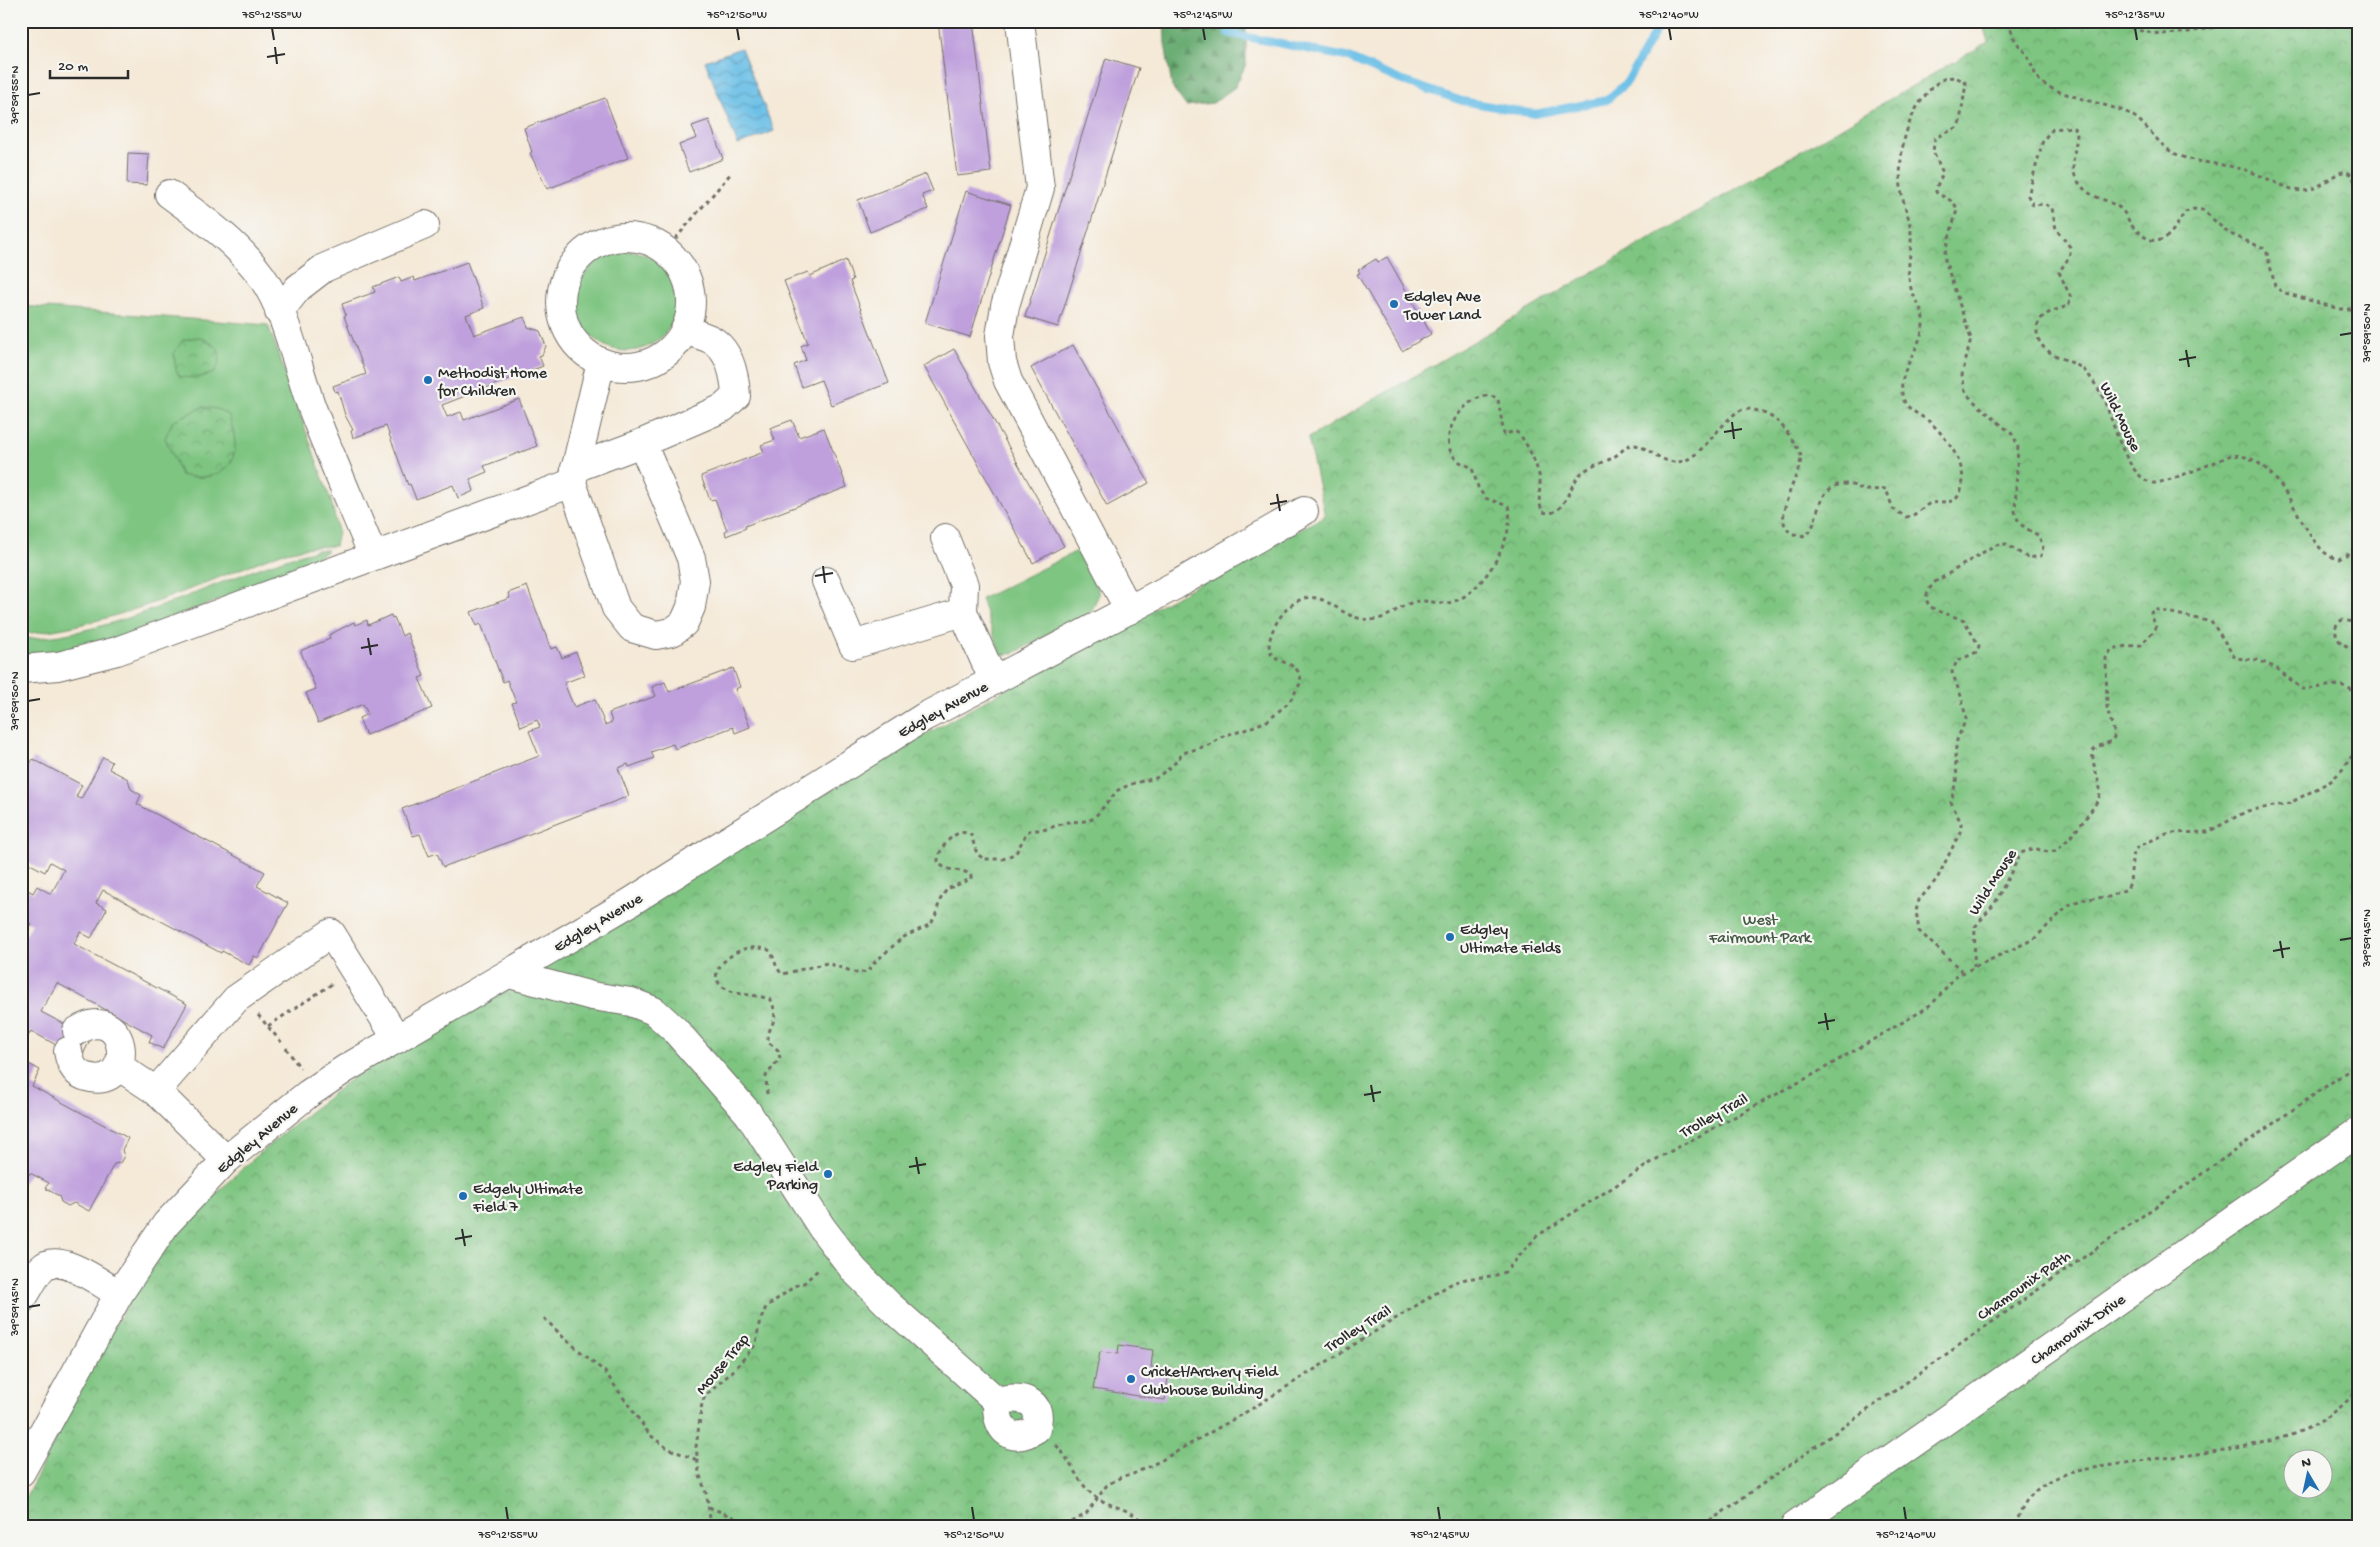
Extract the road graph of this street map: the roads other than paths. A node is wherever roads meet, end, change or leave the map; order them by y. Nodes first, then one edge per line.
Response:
1 (1020, 21) edge
2 (169, 194) dead end
3 (425, 225) dead end
4 (279, 312) junction
5 (685, 330) junction
6 (601, 362) junction
7 (642, 443) junction
8 (574, 475) junction
9 (1304, 511) dead end
10 (945, 538) dead end
11 (373, 556) junction
12 (826, 581) dead end
13 (1129, 610) junction
14 (963, 612) junction
15 (21, 669) edge
16 (993, 679) junction
17 (509, 974) junction
18 (398, 1039) junction
19 (118, 1066) junction
20 (156, 1091) junction
21 (2359, 1130) edge
22 (226, 1160) junction
23 (119, 1294) junction
24 (21, 1300) edge
25 (1036, 1429) road end
26 (21, 1472) edge
27 (1794, 1526) edge

1 - 13 street
2 - 4 street
3 - 4 street
4 - 11 street
5 - 6 street
5 - 6 street
5 - 7 street
6 - 8 street
7 - 8 street
7 - 8 street
8 - 11 street
9 - 13 street, Edgley Avenue
10 - 14 street
11 - 15 street
12 - 14 street
13 - 16 street, Edgley Avenue
14 - 16 street
16 - 17 street, Edgley Avenue
17 - 18 street, Edgley Avenue
17 - 25 street
18 - 20 street
18 - 22 street, Edgley Avenue
19 - 19 street
19 - 20 street
20 - 22 street
21 - 27 street, Chamounix Drive
22 - 23 street, Edgley Avenue
23 - 24 street
23 - 26 street, Edgley Avenue

